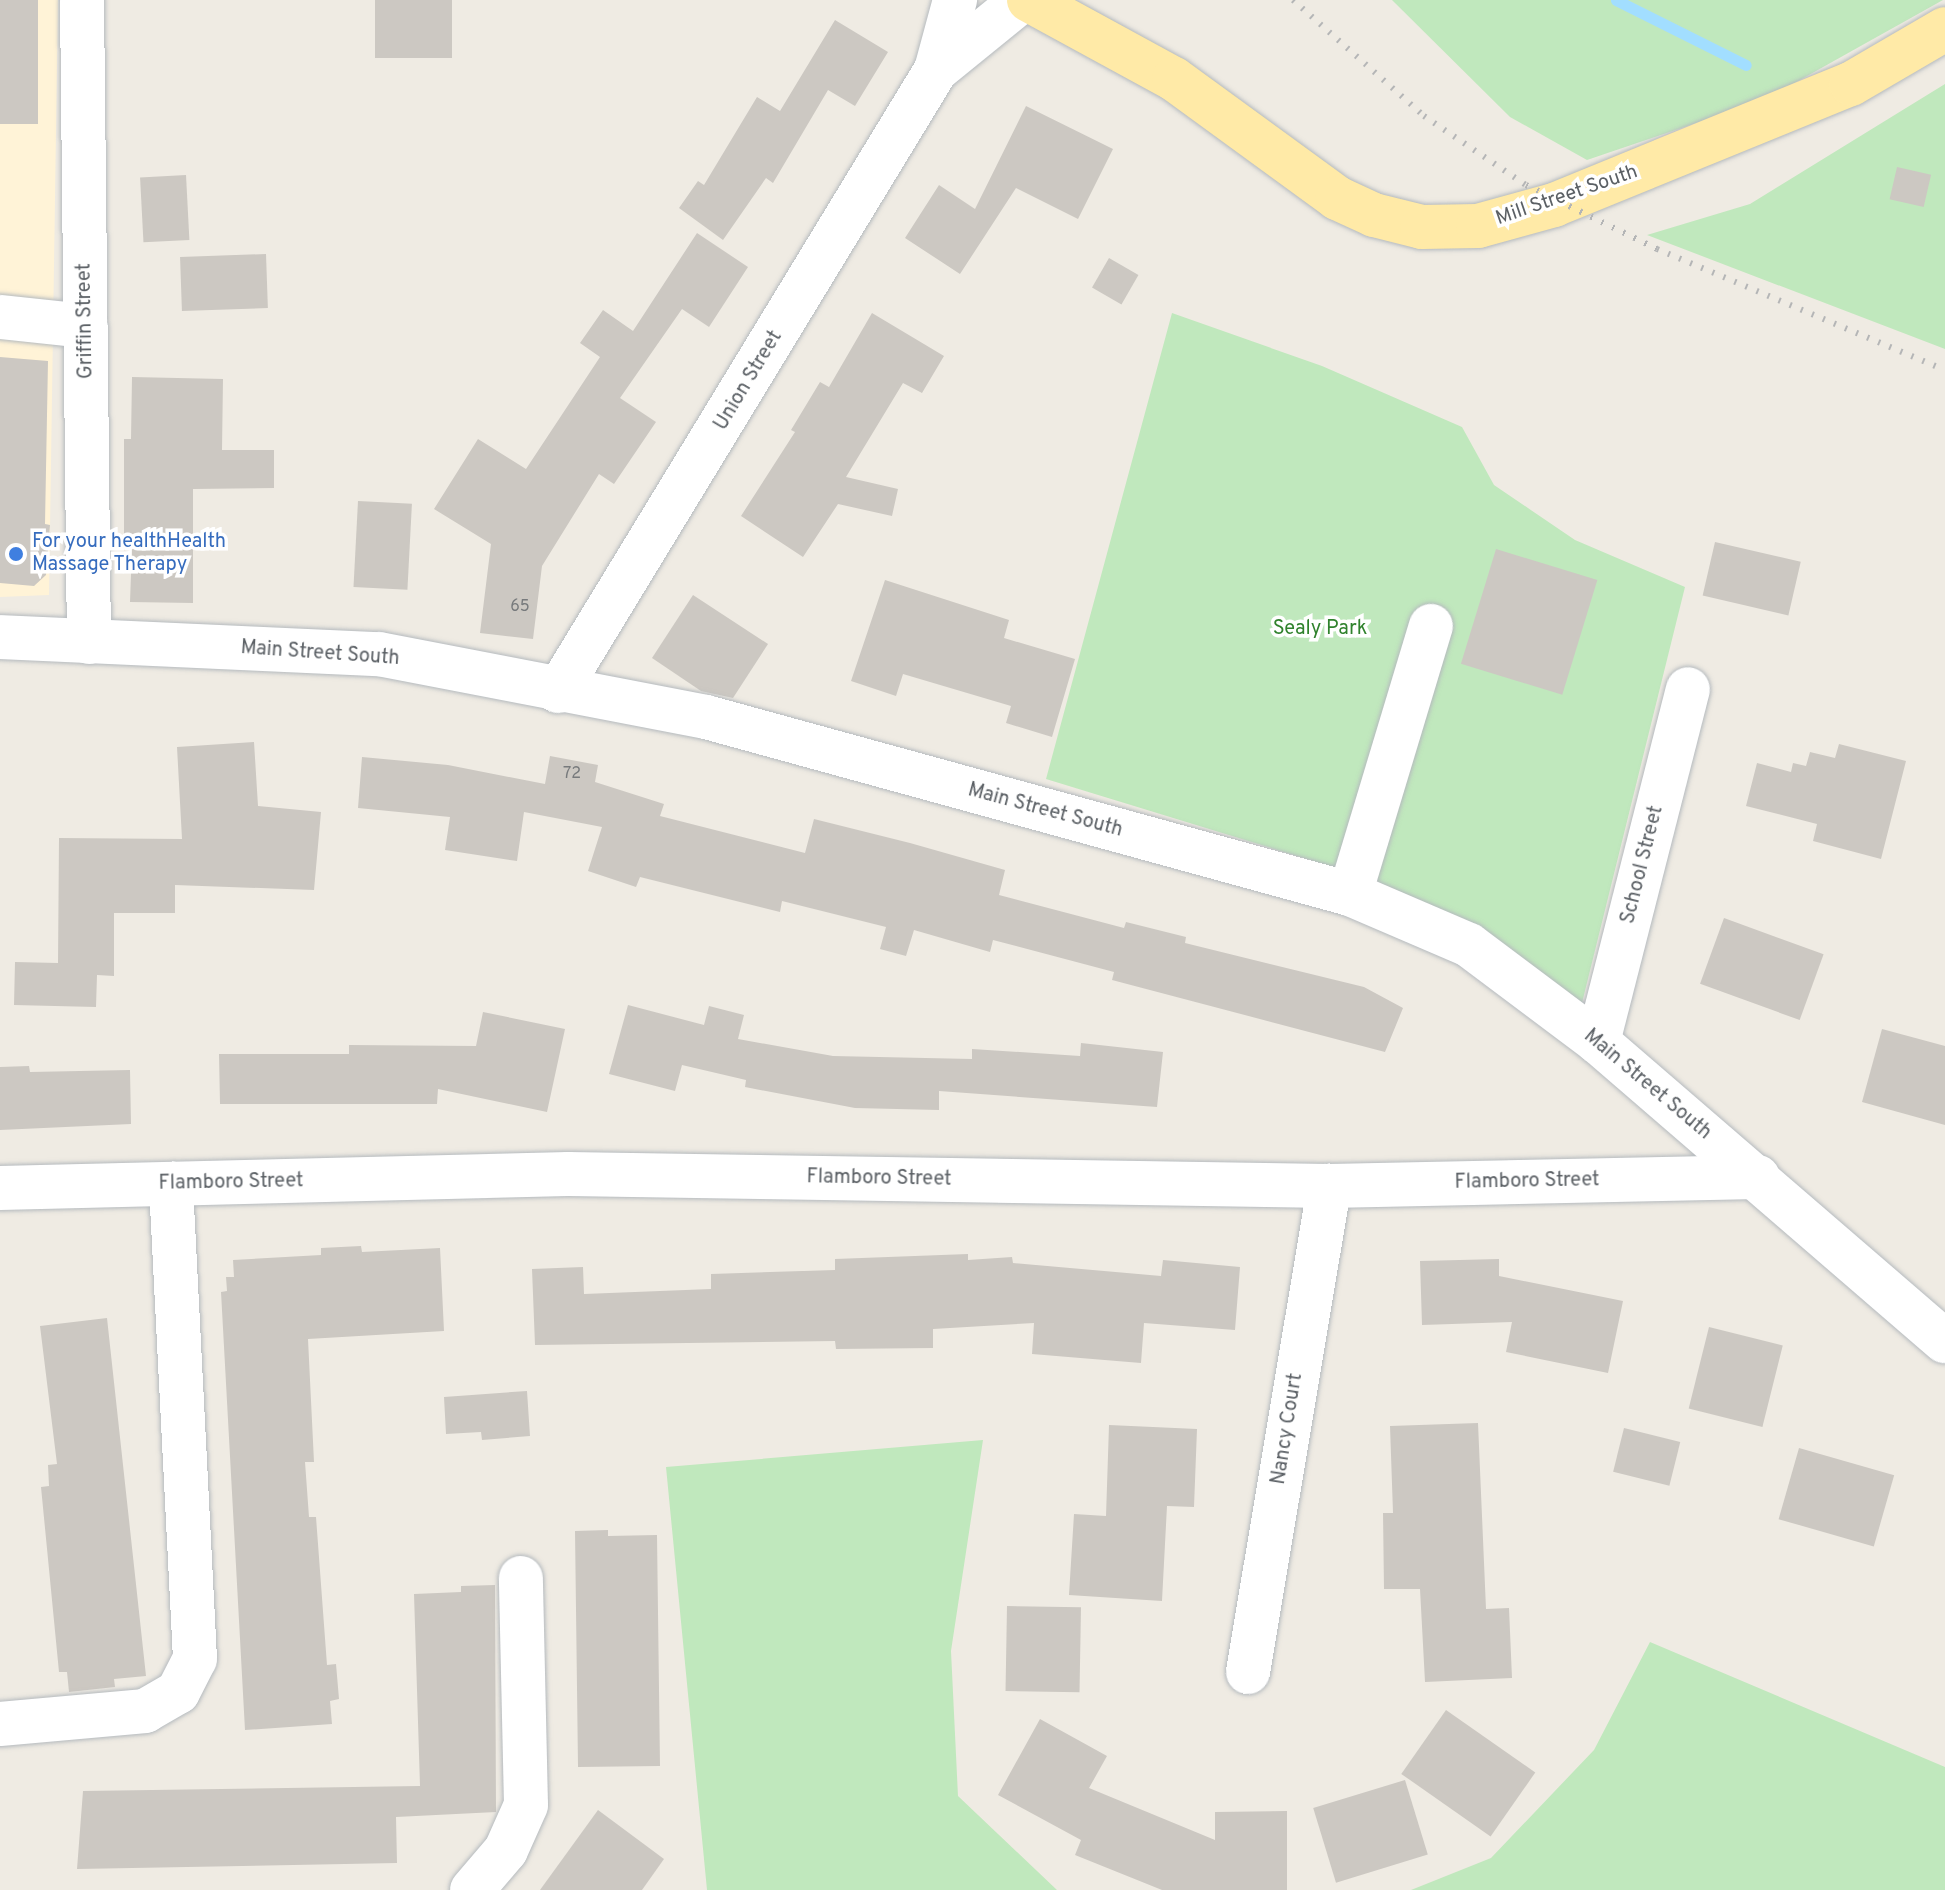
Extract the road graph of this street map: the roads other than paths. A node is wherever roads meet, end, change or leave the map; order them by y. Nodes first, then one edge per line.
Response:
1 (82, 0) edge
2 (955, 0) edge
3 (1022, 0) edge
4 (1029, 0) edge
5 (1945, 29) edge
6 (936, 70) junction
7 (0, 317) edge
8 (86, 326) junction
9 (1431, 626) dead end
10 (0, 637) edge
11 (89, 642) junction
12 (1688, 689) dead end
13 (558, 691) junction
14 (1350, 894) junction
15 (1598, 1042) junction
16 (1758, 1177) junction
17 (171, 1184) junction
18 (1329, 1186) junction
19 (0, 1188) edge
20 (1945, 1341) edge
21 (521, 1578) dead end
22 (1248, 1672) dead end
23 (0, 1724) edge
24 (472, 1890) edge

1 - 8 street, Griffin Street
2 - 6 street, Union Street
3 - 6 street, Union Street
4 - 5 main road, Mill Street South
6 - 13 street, Union Street
7 - 8 street
8 - 11 street, Griffin Street
9 - 14 street
10 - 11 street, Main Street South
11 - 13 street, Main Street South
12 - 15 street, School Street
13 - 14 street, Main Street South
14 - 15 street, Main Street South
15 - 16 street, Main Street South
16 - 18 street, Flamboro Street
16 - 20 street, Main Street South
17 - 18 street, Flamboro Street
17 - 19 street, Flamboro Street
17 - 23 street
18 - 22 street, Nancy Court
21 - 24 street

